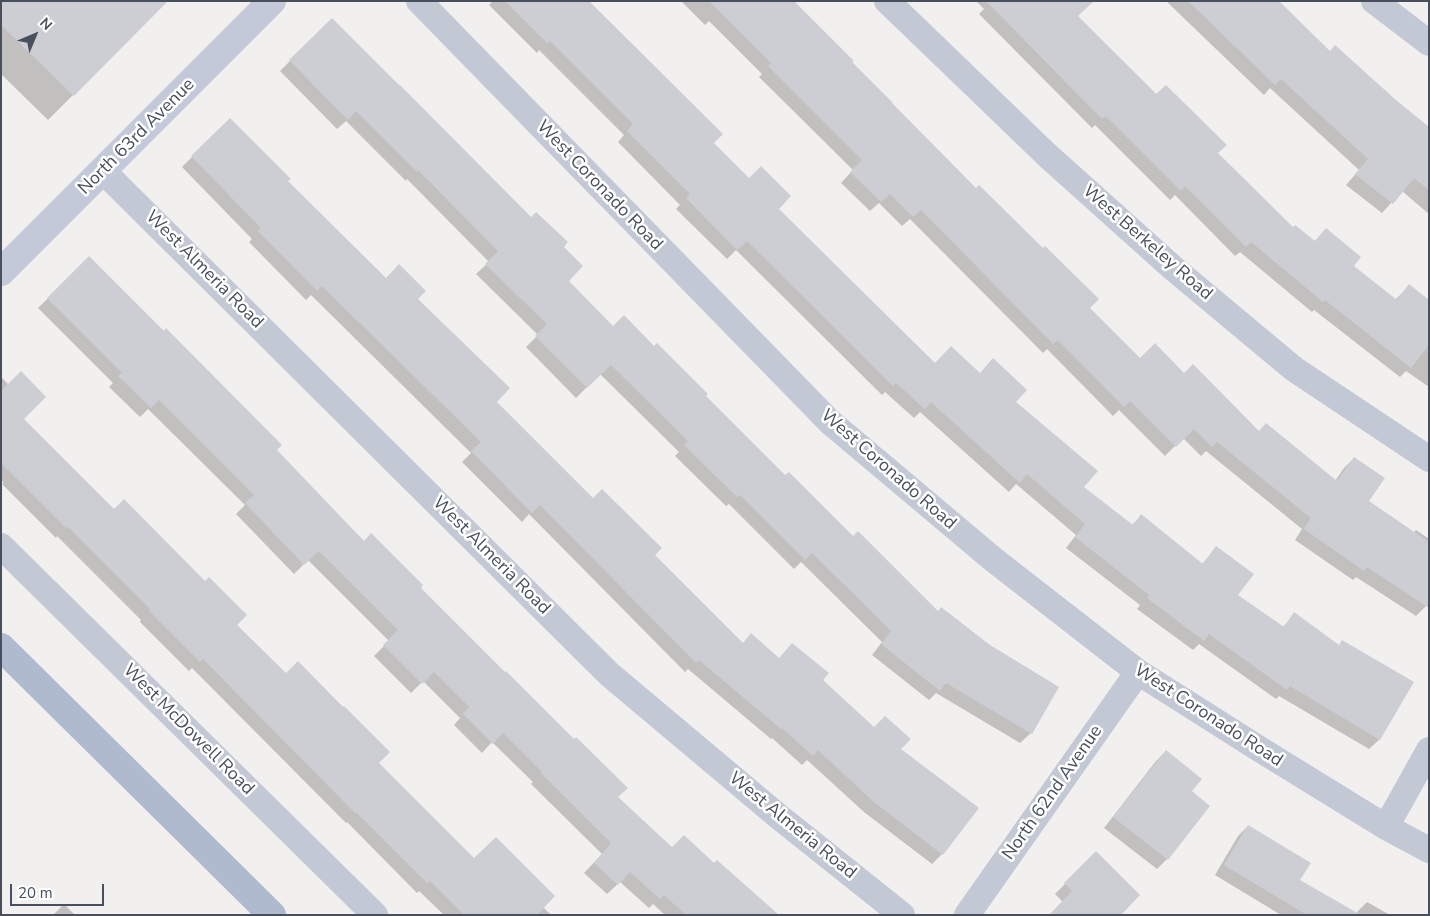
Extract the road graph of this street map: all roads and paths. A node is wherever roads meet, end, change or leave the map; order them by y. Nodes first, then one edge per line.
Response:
1 (272, 1) edge
2 (419, 1) edge
3 (887, 1) edge
4 (1374, 1) edge
5 (1429, 43) edge
6 (103, 171) junction
7 (1, 272) edge
8 (1429, 459) edge
9 (1, 546) edge
10 (1, 647) edge
11 (1138, 672) junction
12 (1429, 750) edge
13 (1386, 827) junction
14 (1429, 850) edge
15 (272, 915) edge
16 (375, 915) edge
17 (902, 915) edge
18 (967, 915) edge

1 - 6 street, North 63rd Avenue
2 - 11 street, West Coronado Road
3 - 8 street, West Berkeley Road
4 - 5 street
6 - 7 street, North 63rd Avenue
6 - 17 street, West Almeria Road
9 - 16 street, West McDowell Road
10 - 15 main road
11 - 13 street, West Coronado Road
11 - 18 street, North 62nd Avenue
12 - 13 street
13 - 14 street, West Coronado Road

